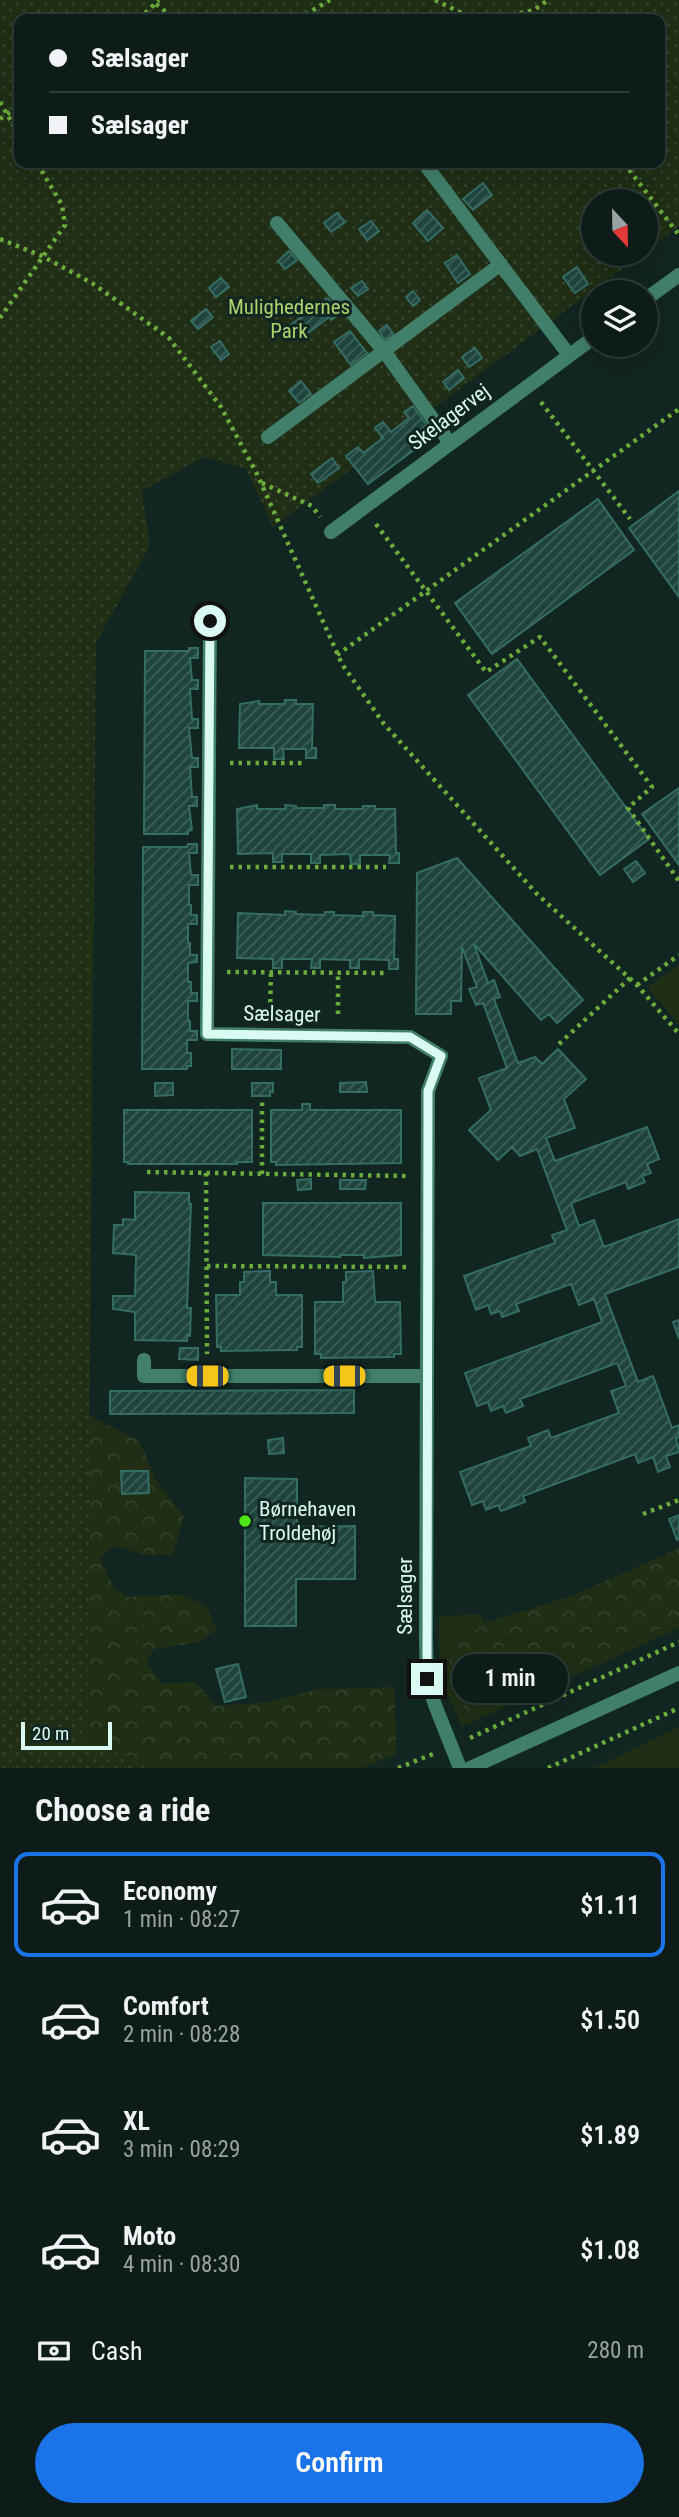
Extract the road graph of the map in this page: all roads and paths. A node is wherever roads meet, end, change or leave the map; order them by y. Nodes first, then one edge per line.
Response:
1 (330, 0) edge
2 (435, 0) edge
3 (548, 0) edge
4 (158, 2) edge
5 (145, 14) edge
6 (306, 14) edge
7 (464, 14) edge
8 (517, 14) edge
9 (0, 102) edge
10 (14, 109) edge
11 (7, 114) junction
12 (0, 119) edge
13 (14, 126) edge
14 (40, 168) edge
15 (428, 168) edge
16 (628, 168) edge
17 (277, 223) dead end
18 (679, 234) edge
19 (0, 239) edge
20 (42, 256) junction
21 (501, 264) junction
22 (679, 275) edge
23 (658, 290) edge
24 (0, 318) edge
25 (581, 346) edge
26 (384, 351) junction
27 (569, 355) junction
28 (528, 385) junction
29 (679, 409) edge
30 (268, 437) dead end
31 (450, 443) junction
32 (593, 472) junction
33 (261, 483) junction
34 (363, 508) junction
35 (630, 519) dead end
36 (331, 531) joint
37 (427, 592) junction
38 (210, 621) dead end
39 (337, 655) junction
40 (209, 763) junction
41 (303, 763) dead end
42 (208, 867) junction
43 (386, 867) dead end
44 (679, 881) edge
45 (679, 955) edge
46 (208, 972) junction
47 (271, 972) junction
48 (338, 972) junction
49 (387, 972) dead end
50 (630, 978) junction
51 (637, 985) junction
52 (270, 1011) dead end
53 (679, 1034) edge
54 (338, 1035) junction
55 (559, 1044) dead end
56 (262, 1101) dead end
57 (147, 1172) dead end
58 (206, 1173) junction
59 (262, 1174) junction
60 (427, 1176) junction
61 (207, 1266) junction
62 (427, 1267) junction
63 (144, 1360) dead end
64 (207, 1376) junction
65 (426, 1376) junction
66 (679, 1500) edge
67 (643, 1514) dead end
68 (679, 1642) edge
69 (679, 1673) edge
70 (679, 1708) edge
71 (451, 1746) junction
72 (398, 1768) edge
73 (460, 1768) edge
74 (470, 1768) edge
75 (548, 1768) edge

1 - 6 path
2 - 7 path
3 - 8 path
4 - 5 path
9 - 11 path
10 - 11 path
11 - 12 path
11 - 13 path
14 - 20 path
15 - 21 street
16 - 18 path
17 - 26 street
19 - 20 path
20 - 24 path
20 - 33 path
21 - 26 street
21 - 27 street
22 - 23 street
25 - 27 street, Skelagervej
26 - 30 street
26 - 31 street
27 - 28 street, Skelagervej
28 - 31 street, Skelagervej
28 - 32 path
29 - 32 path
31 - 34 street, Skelagervej
32 - 35 path
32 - 37 path
33 - 36 path
33 - 39 path
34 - 36 street, Skelagervej
34 - 37 path
37 - 39 path
37 - 44 path
38 - 40 street, Sælsager
39 - 50 path
40 - 41 path
40 - 42 street, Sælsager
42 - 43 path
42 - 46 street, Sælsager
45 - 51 path
46 - 47 path
46 - 54 street, Sælsager
47 - 48 path
47 - 52 path
48 - 49 path
48 - 54 path
50 - 51 path
50 - 55 path
51 - 53 path
54 - 60 street, Sælsager
56 - 59 path
57 - 58 path
58 - 59 path
58 - 61 path
59 - 60 path
60 - 62 street, Sælsager
61 - 62 path
61 - 64 path
62 - 65 street, Sælsager
63 - 64 street
64 - 65 street
65 - 71 street, Sælsager
66 - 67 path
68 - 71 path
69 - 74 street
70 - 75 path
71 - 72 path
71 - 73 street, Sælsager

